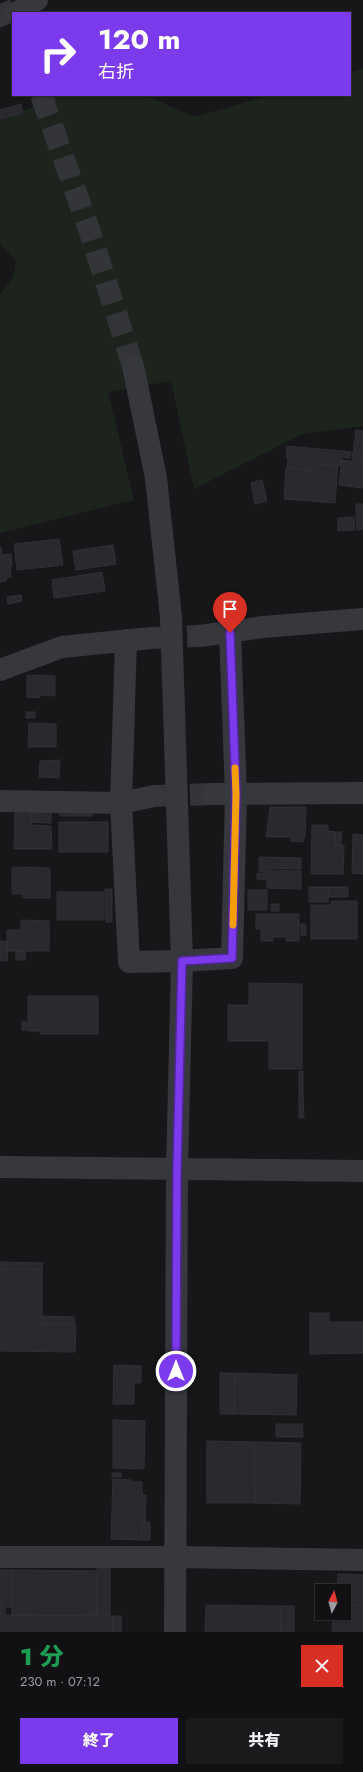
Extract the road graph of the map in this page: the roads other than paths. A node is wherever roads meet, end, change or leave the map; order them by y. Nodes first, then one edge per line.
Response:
1 (37, 0) edge
2 (18, 12) edge
3 (12, 16) edge
4 (0, 23) edge
5 (133, 366) tunnel mouth
6 (363, 619) edge
7 (230, 633) junction
8 (200, 636) tunnel mouth
9 (151, 638) tunnel mouth
10 (126, 640) junction
11 (0, 670) edge
12 (363, 793) edge
13 (212, 794) tunnel mouth
14 (236, 794) junction
15 (154, 796) tunnel mouth
16 (0, 801) edge
17 (121, 803) junction
18 (182, 961) junction
19 (0, 1167) edge
20 (177, 1170) junction
21 (363, 1171) edge
22 (0, 1557) edge
23 (176, 1557) junction
24 (363, 1560) edge
25 (175, 1632) edge

1 - 2 street
3 - 4 street
5 - 18 street
6 - 7 street
7 - 8 street
7 - 14 street
9 - 10 street
10 - 11 street
10 - 17 street
12 - 14 street
13 - 14 street
14 - 18 street
15 - 17 street
16 - 17 street
17 - 18 street
18 - 20 street
19 - 20 street
20 - 21 street
20 - 23 street
22 - 23 street
23 - 24 street
23 - 25 street

